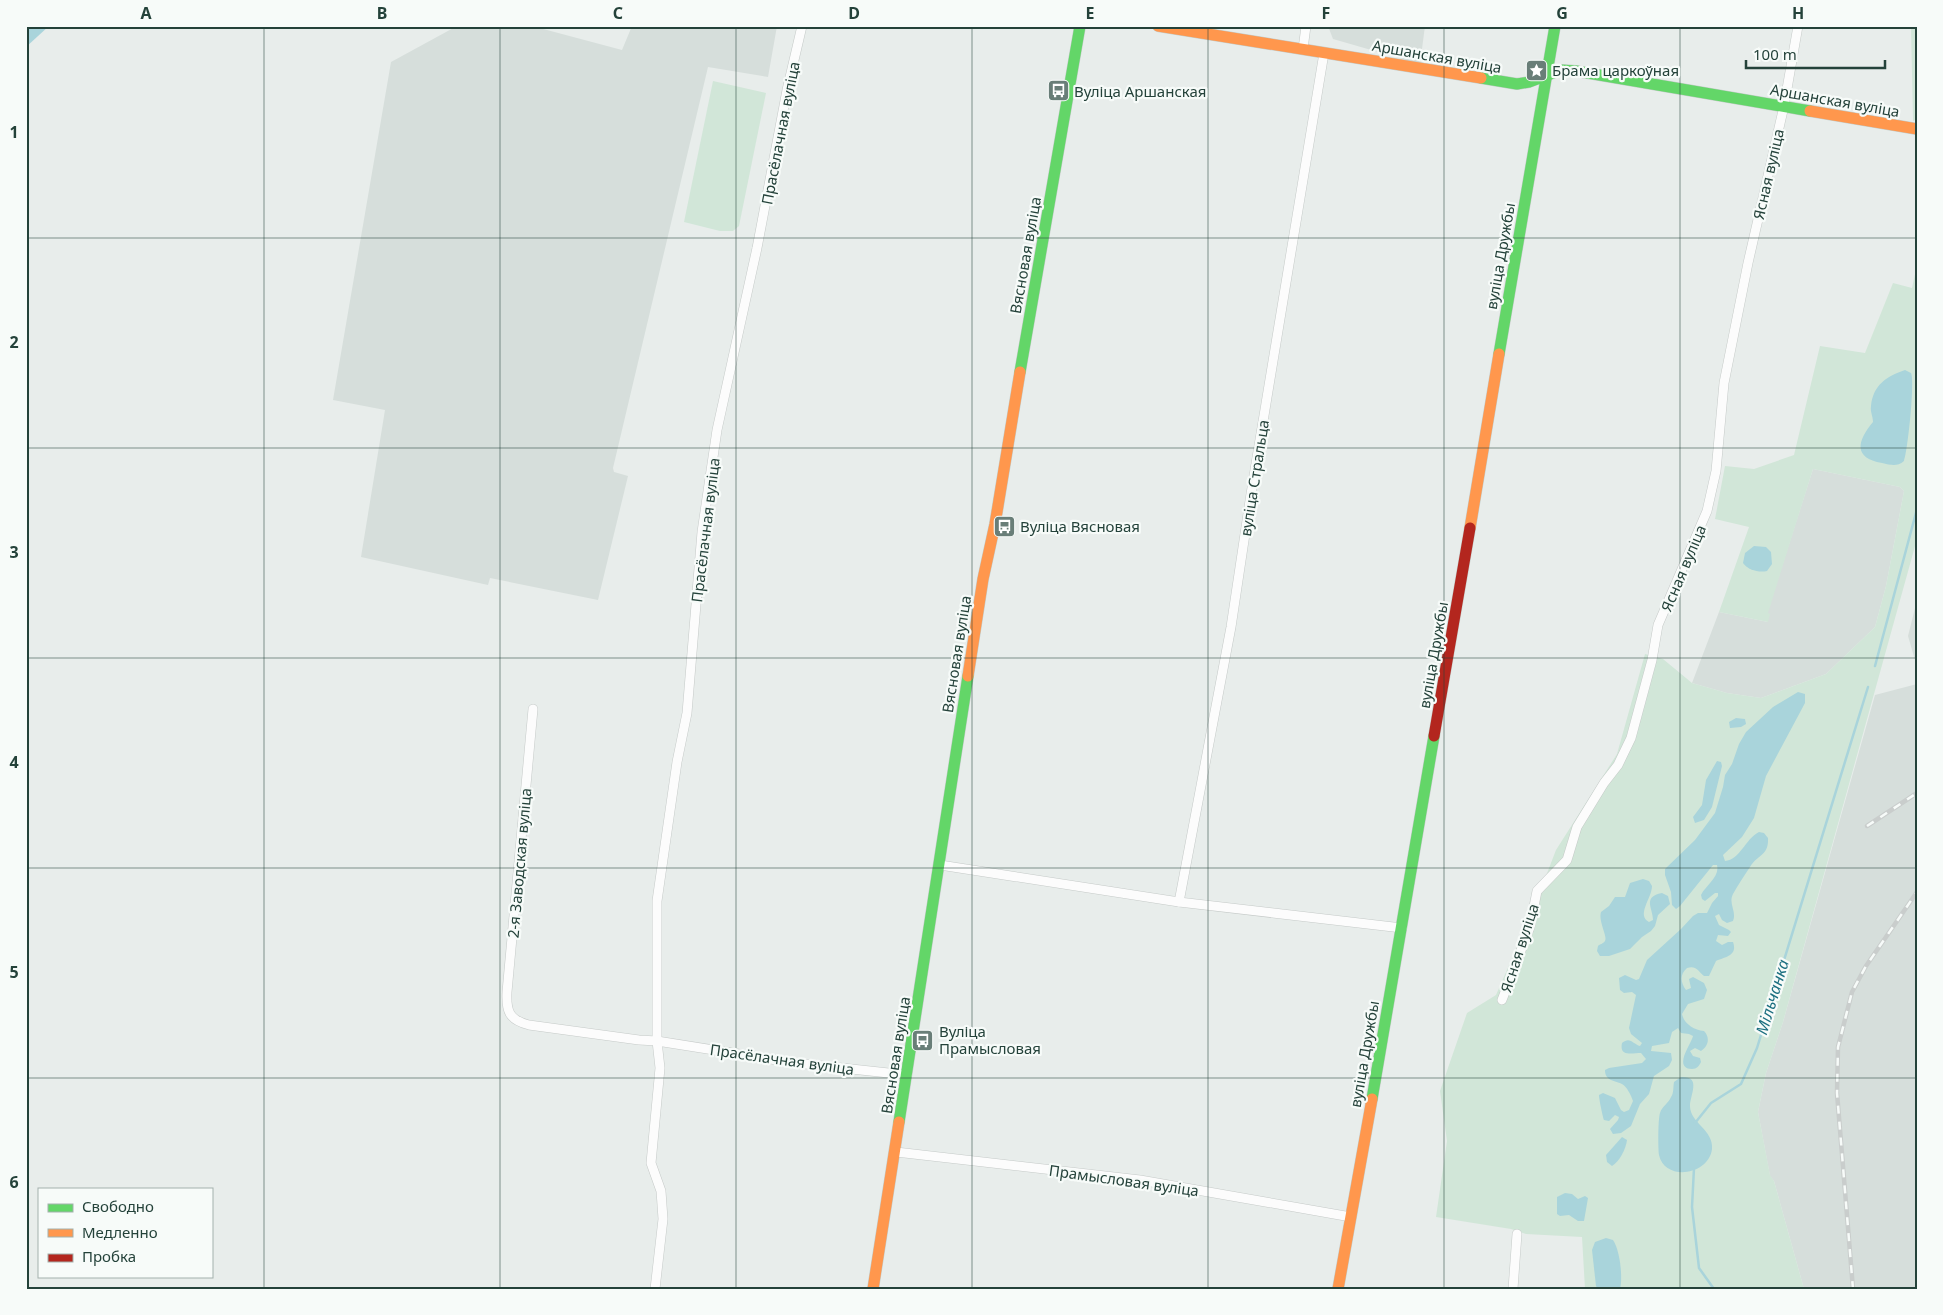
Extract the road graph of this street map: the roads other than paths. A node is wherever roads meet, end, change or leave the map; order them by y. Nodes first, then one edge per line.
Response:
1 (802, 26) edge
2 (1080, 26) edge
3 (1158, 26) edge
4 (1306, 26) edge
5 (1555, 26) edge
6 (1798, 26) edge
7 (1303, 50) junction
8 (1324, 52) junction
9 (1546, 77) junction
10 (1784, 106) junction
11 (1917, 129) edge
12 (533, 709) dead end
13 (940, 865) junction
14 (1179, 902) junction
15 (1402, 928) junction
16 (1502, 1000) dead end
17 (657, 1041) junction
18 (907, 1076) junction
19 (896, 1152) junction
20 (1351, 1217) junction
21 (1517, 1234) dead end
22 (655, 1289) edge
23 (874, 1289) edge
24 (1338, 1289) edge
25 (1513, 1289) edge

1 - 17 street, Прасёлачная вуліца
2 - 13 street, Вясновая вуліца
3 - 7 street, Аршанская вуліца
4 - 7 street
5 - 9 street, вуліца Дружбы
6 - 10 street, Ясная вуліца
7 - 8 street, Аршанская вуліца
8 - 9 street, Аршанская вуліца
8 - 14 street, вуліца Стральца
9 - 10 street, Аршанская вуліца
9 - 15 street, вуліца Дружбы
10 - 11 street, Аршанская вуліца
10 - 16 street, Ясная вуліца
12 - 17 street, 2-я Заводская вуліца
13 - 14 street
13 - 18 street, Вясновая вуліца
14 - 15 street
15 - 20 street, вуліца Дружбы
17 - 18 street, Прасёлачная вуліца
17 - 22 street, Прасёлачная вуліца
18 - 19 street, Вясновая вуліца
19 - 20 street, Прамысловая вуліца
19 - 23 street, Вясновая вуліца
20 - 24 street, вуліца Дружбы
21 - 25 street

